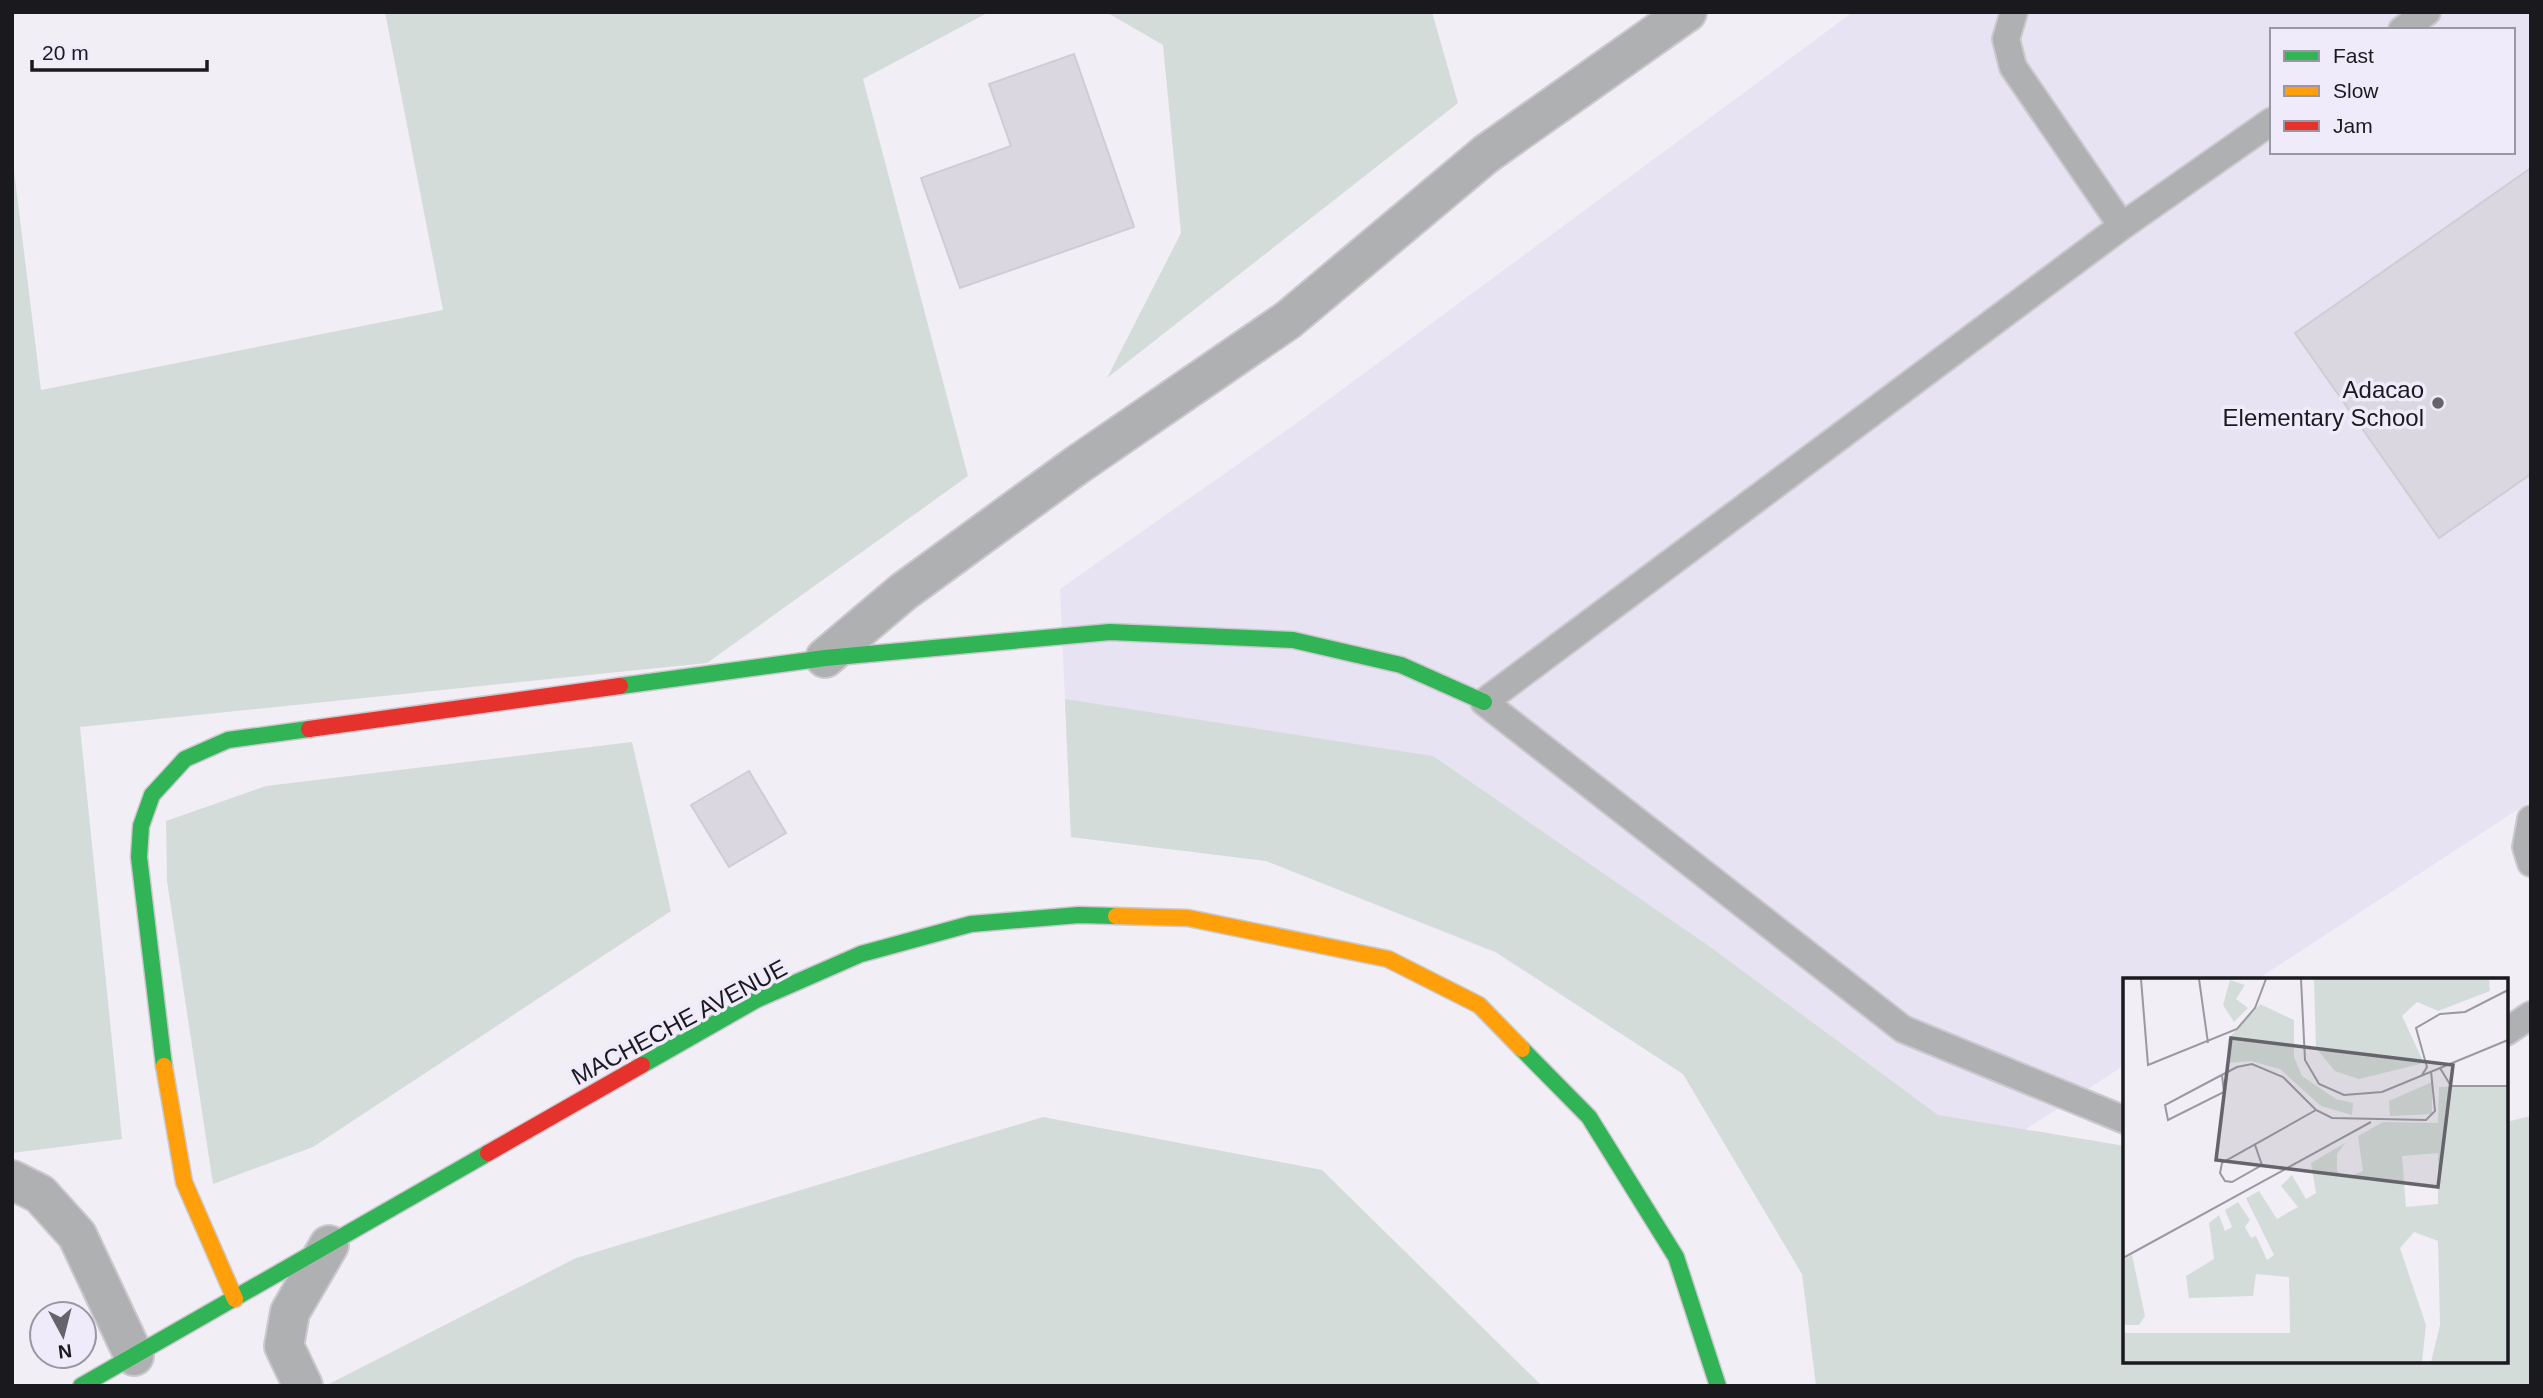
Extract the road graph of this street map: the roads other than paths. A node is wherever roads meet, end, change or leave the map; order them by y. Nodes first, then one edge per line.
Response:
1 (1687, 12) edge
2 (2014, 12) edge
3 (2427, 12) edge
4 (2405, 28) edge
5 (2270, 122) edge
6 (2122, 226) junction
7 (825, 657) junction
8 (1484, 702) junction
9 (2531, 819) edge
10 (2531, 863) edge
11 (2531, 1014) edge
12 (2508, 1031) edge
13 (2123, 1119) edge
14 (12, 1180) edge
15 (329, 1245) junction
16 (235, 1300) junction
17 (134, 1356) junction
18 (81, 1386) edge
19 (303, 1386) edge
20 (1718, 1386) edge

1 - 7 street
2 - 6 lane
3 - 4 lane
5 - 6 lane
6 - 8 lane
7 - 8 main road
7 - 16 main road
8 - 13 lane
9 - 10 lane
11 - 12 lane
14 - 17 street
15 - 16 main road, MACHECHE AVENUE
15 - 19 street
15 - 20 main road, MACHECHE AVENUE
16 - 17 main road, MACHECHE AVENUE
17 - 18 main road, MACHECHE AVENUE

